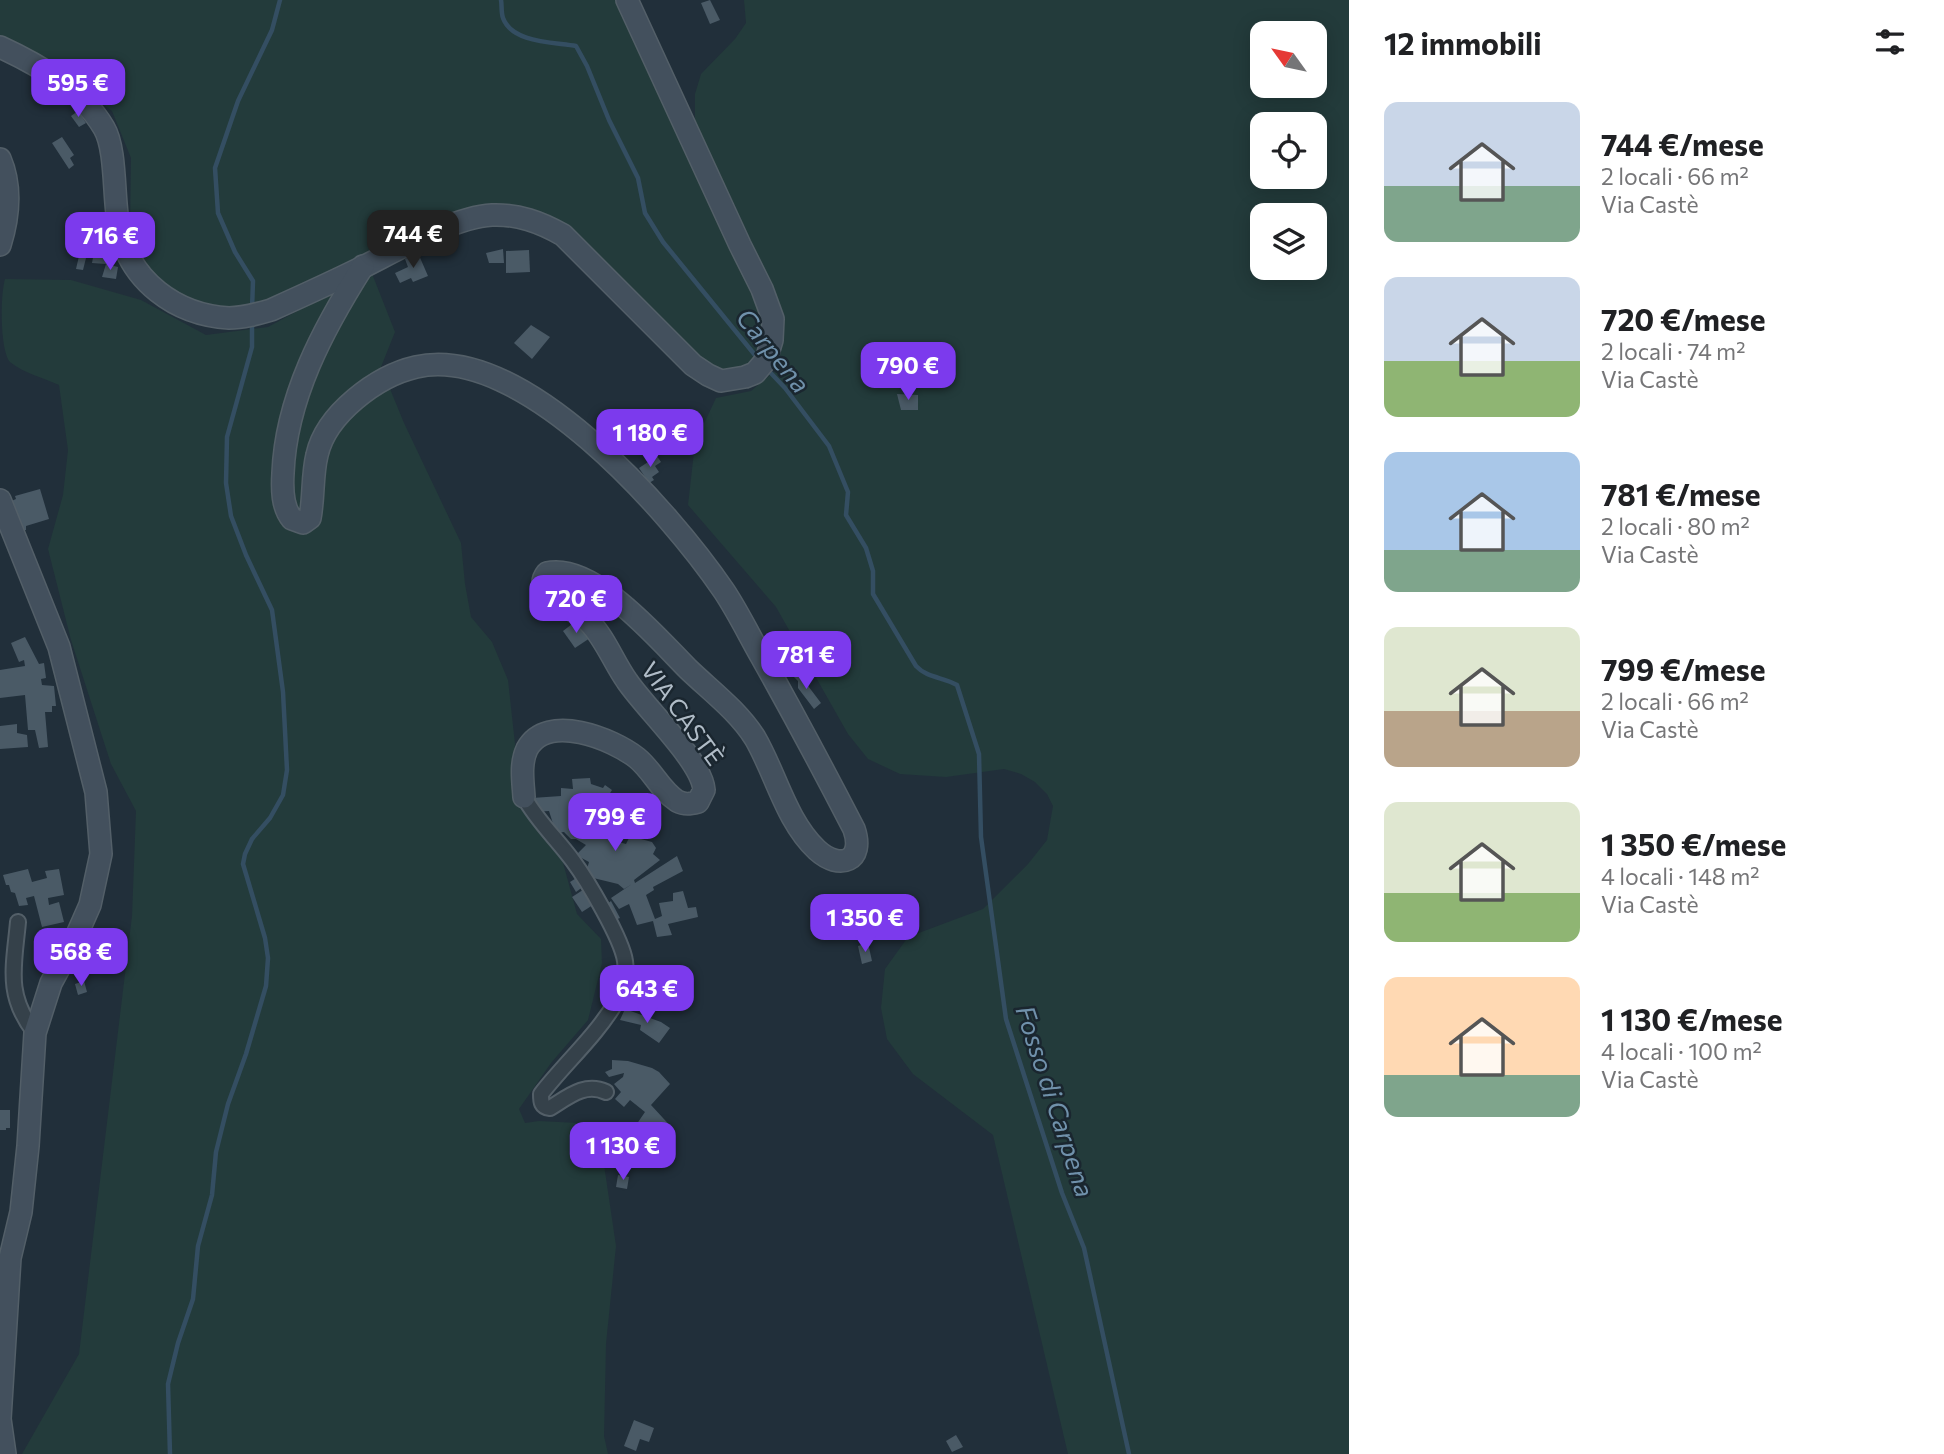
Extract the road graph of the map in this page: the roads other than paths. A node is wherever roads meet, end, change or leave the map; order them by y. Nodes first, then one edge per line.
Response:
1 (627, 0) edge
2 (0, 47) edge
3 (0, 159) edge
4 (0, 244) edge
5 (363, 266) junction
6 (0, 500) edge
7 (524, 797) joint
8 (18, 922) dead end
9 (35, 1033) junction
10 (606, 1092) dead end
11 (5, 1454) edge

1 - 5 street
2 - 5 street
3 - 4 street
5 - 7 street, VIA CASTÈ
6 - 9 street
7 - 10 street, VIA CASTÈ
8 - 9 street
9 - 11 street

